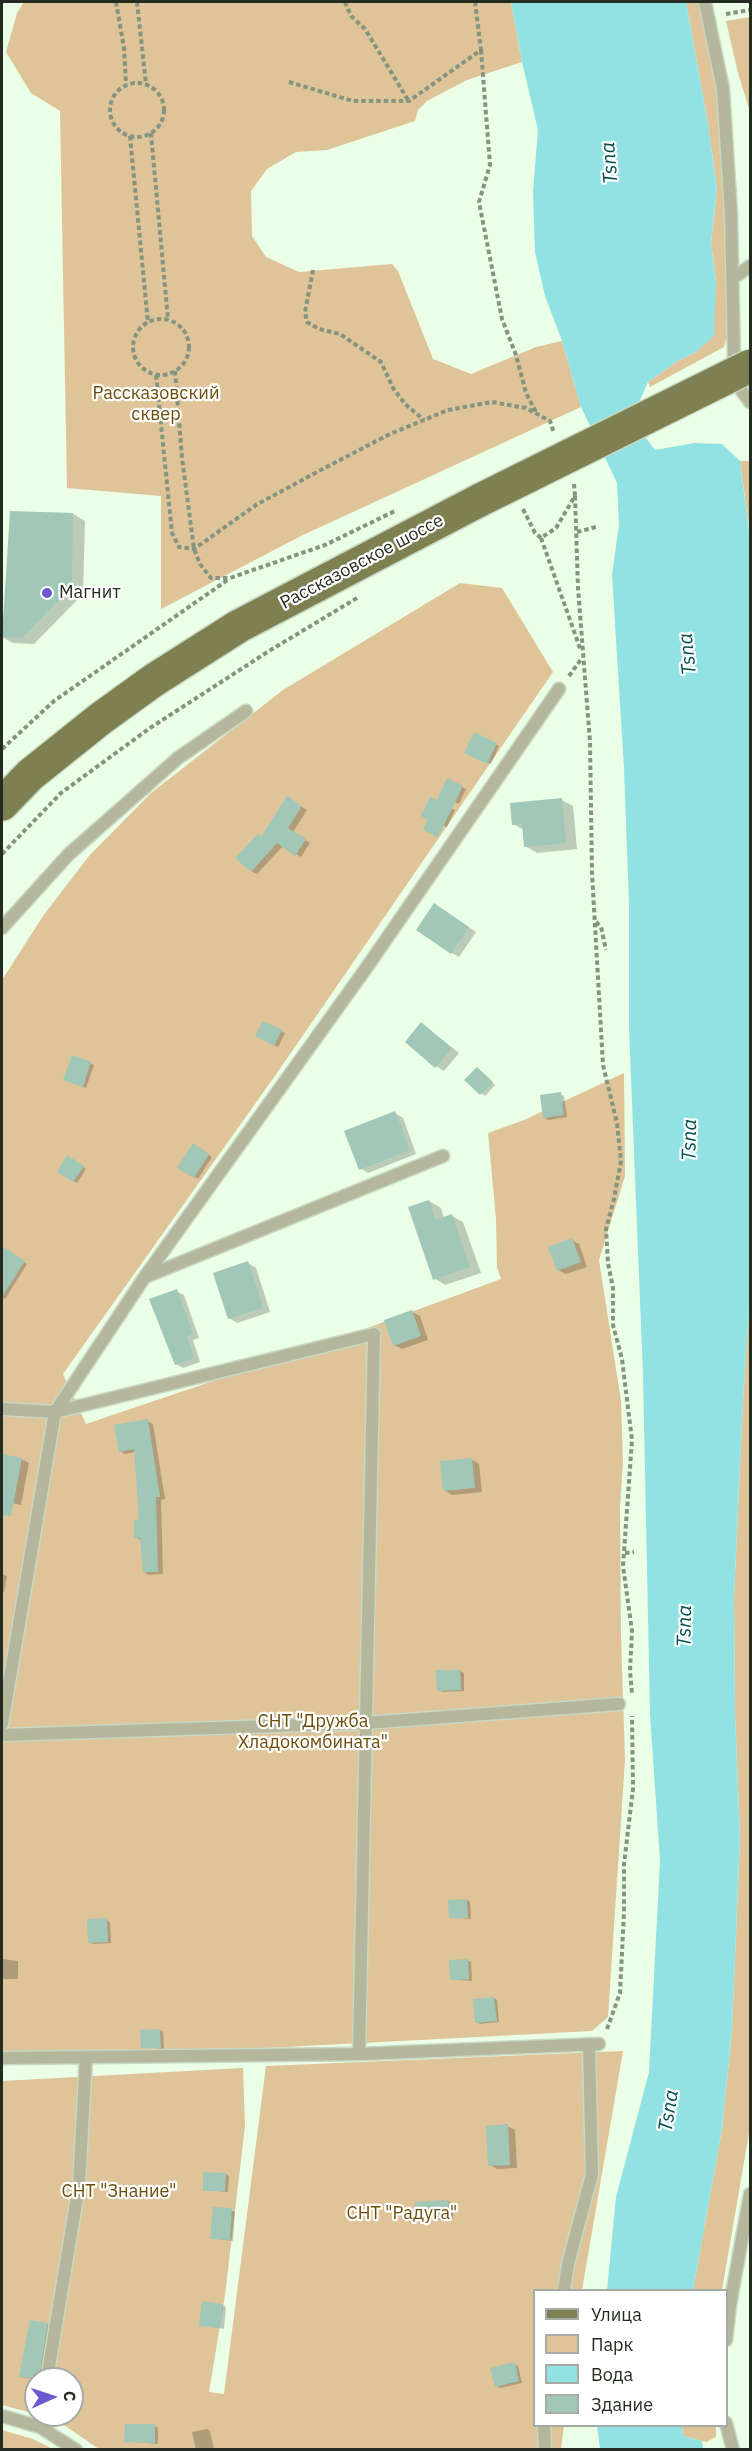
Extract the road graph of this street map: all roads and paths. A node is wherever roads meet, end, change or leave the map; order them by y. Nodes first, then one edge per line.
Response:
1 (116, 2) edge
2 (137, 2) edge
3 (345, 2) edge
4 (475, 2) edge
5 (705, 2) edge
6 (750, 10) edge
7 (707, 16) junction
8 (481, 50) junction
9 (289, 82) dead end
10 (146, 84) junction
11 (126, 85) junction
12 (409, 101) junction
13 (151, 133) junction
14 (130, 136) junction
15 (750, 266) edge
16 (313, 270) dead end
17 (732, 279) junction
18 (168, 320) junction
19 (148, 322) junction
20 (750, 366) edge
21 (175, 371) junction
22 (156, 375) junction
23 (750, 402) edge
24 (538, 414) junction
25 (424, 420) junction
26 (558, 444) dead end
27 (571, 477) dead end
28 (575, 496) junction
29 (520, 503) dead end
30 (399, 508) dead end
31 (596, 527) dead end
32 (577, 532) junction
33 (542, 538) junction
34 (194, 549) junction
35 (230, 578) junction
36 (359, 597) dead end
37 (583, 657) junction
38 (559, 689) dead end
39 (246, 711) dead end
40 (2, 749) edge
41 (2, 804) edge
42 (2, 854) edge
43 (595, 922) junction
44 (2, 928) edge
45 (606, 950) dead end
46 (443, 1156) dead end
47 (144, 1278) junction
48 (2, 1409) edge
49 (55, 1412) junction
50 (634, 1552) dead end
51 (625, 1553) junction
52 (632, 1698) dead end
53 (619, 1704) dead end
54 (632, 1708) dead end
55 (366, 1723) junction
56 (2, 1724) edge
57 (2, 1736) edge
58 (594, 2045) junction
59 (359, 2054) junction
60 (86, 2057) junction
61 (2, 2058) edge
62 (750, 2194) edge
63 (564, 2289) edge
64 (728, 2322) edge
65 (49, 2367) edge
66 (2, 2416) edge
67 (24, 2419) edge
68 (48, 2427) edge
69 (544, 2427) edge
70 (727, 2427) edge
71 (76, 2450) edge
72 (545, 2450) edge
73 (733, 2450) edge

1 - 11 path
2 - 10 path
3 - 12 path
4 - 8 path
5 - 7 lane
6 - 7 path
7 - 17 lane
8 - 12 path
8 - 24 path
9 - 12 path
10 - 11 path
10 - 13 path
11 - 14 path
13 - 14 path
13 - 18 path
14 - 19 path
15 - 17 lane
16 - 25 path
17 - 23 lane
18 - 19 path
18 - 21 path
19 - 22 path
20 - 41 main road, Рассказовское шоссе, bridge
21 - 22 path
21 - 34 path
22 - 34 path
24 - 25 path
24 - 26 path
25 - 34 path
27 - 28 path
28 - 32 path
28 - 33 path
29 - 33 path
30 - 35 path
31 - 32 path
32 - 37 path
33 - 37 path
34 - 35 path
35 - 40 path
36 - 42 path
37 - 43 path
38 - 47 lane
39 - 44 lane
43 - 45 path
43 - 51 path
46 - 47 lane
47 - 49 lane
48 - 49 lane
49 - 55 lane
49 - 56 lane
50 - 51 path
51 - 52 path
53 - 55 lane
54 - 58 path
55 - 57 lane
55 - 59 lane
58 - 59 lane
58 - 63 lane
59 - 60 lane
60 - 61 lane
60 - 65 lane
62 - 64 lane
66 - 67 lane
68 - 71 lane
69 - 72 lane
70 - 73 lane

